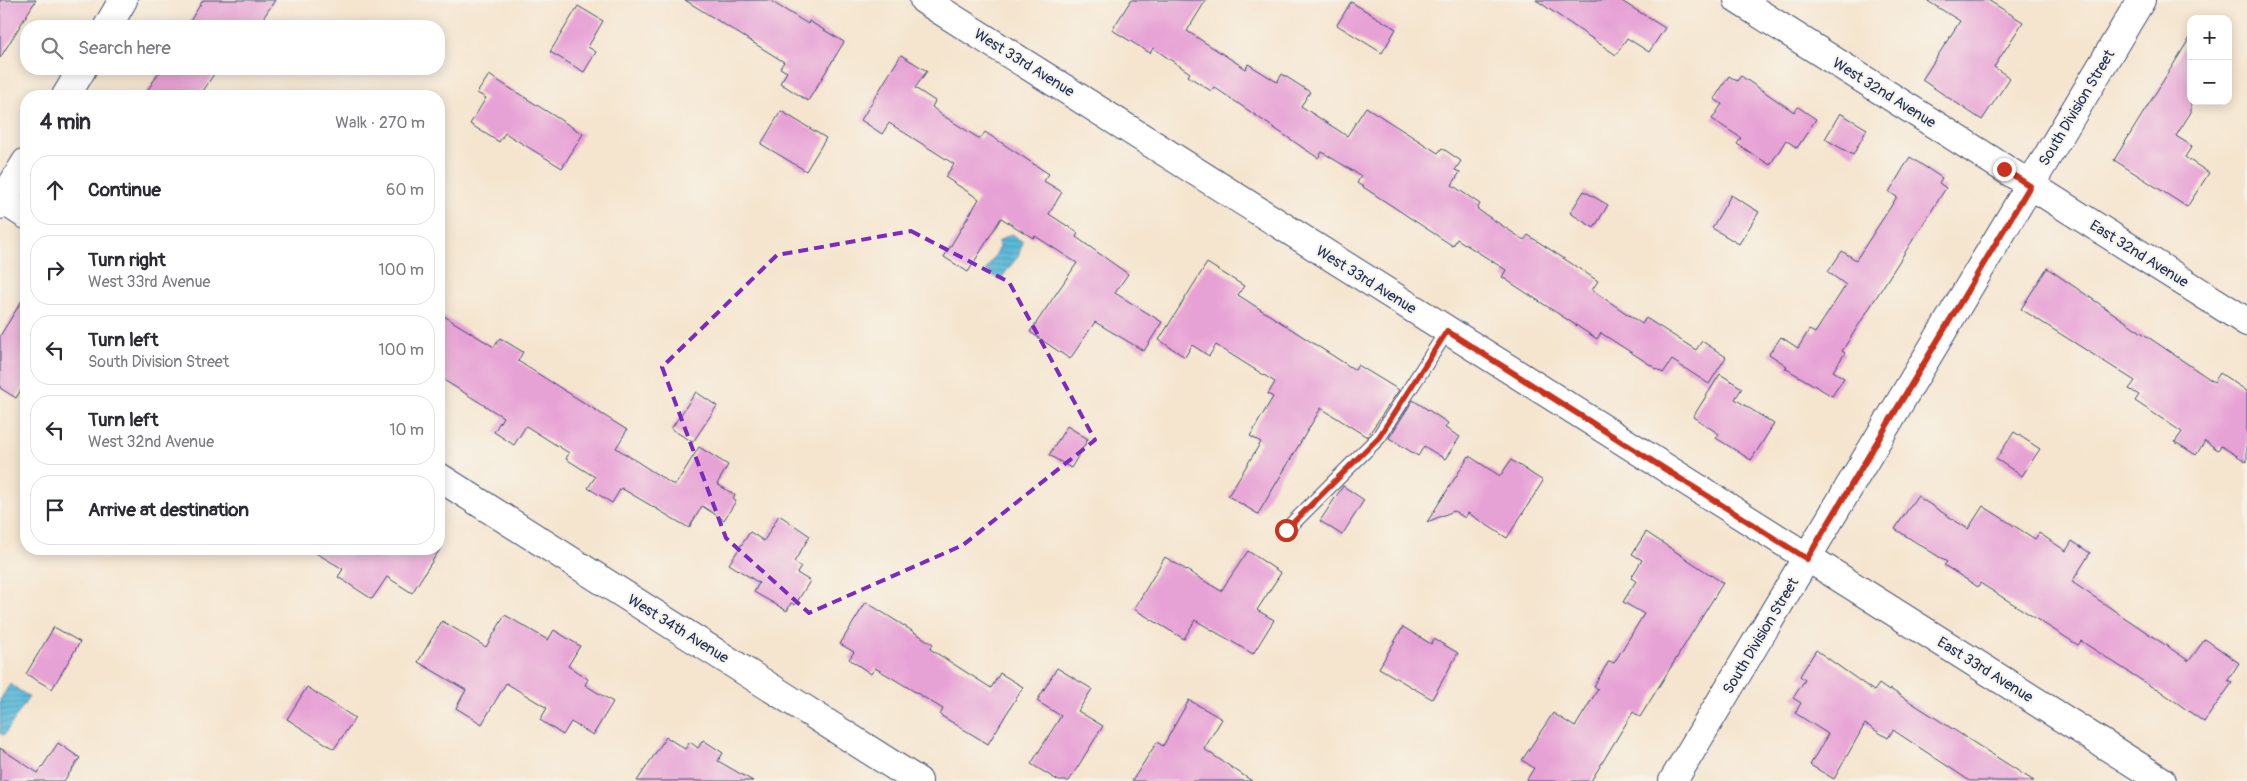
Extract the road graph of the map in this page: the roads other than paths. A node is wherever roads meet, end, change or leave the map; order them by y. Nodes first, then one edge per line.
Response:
1 (123, 0) edge
2 (924, 0) edge
3 (1738, 0) edge
4 (2140, 0) edge
5 (111, 20) edge
6 (78, 75) edge
7 (70, 90) edge
8 (20, 172) edge
9 (2030, 186) junction
10 (2, 203) edge
11 (20, 212) edge
12 (2247, 322) edge
13 (1447, 331) junction
14 (445, 481) edge
15 (1286, 530) dead end
16 (1807, 559) junction
17 (918, 781) edge
18 (1673, 781) edge
19 (2162, 781) edge

1 - 5 street
2 - 13 street, West 33rd Avenue
3 - 9 street, West 32nd Avenue
4 - 9 street, South Division Street
6 - 7 street
8 - 10 street
9 - 12 street, East 32nd Avenue
9 - 16 street, South Division Street
10 - 11 street
13 - 15 lane
13 - 16 street, West 33rd Avenue
14 - 17 street, West 34th Avenue
16 - 18 street, South Division Street
16 - 19 street, East 33rd Avenue

